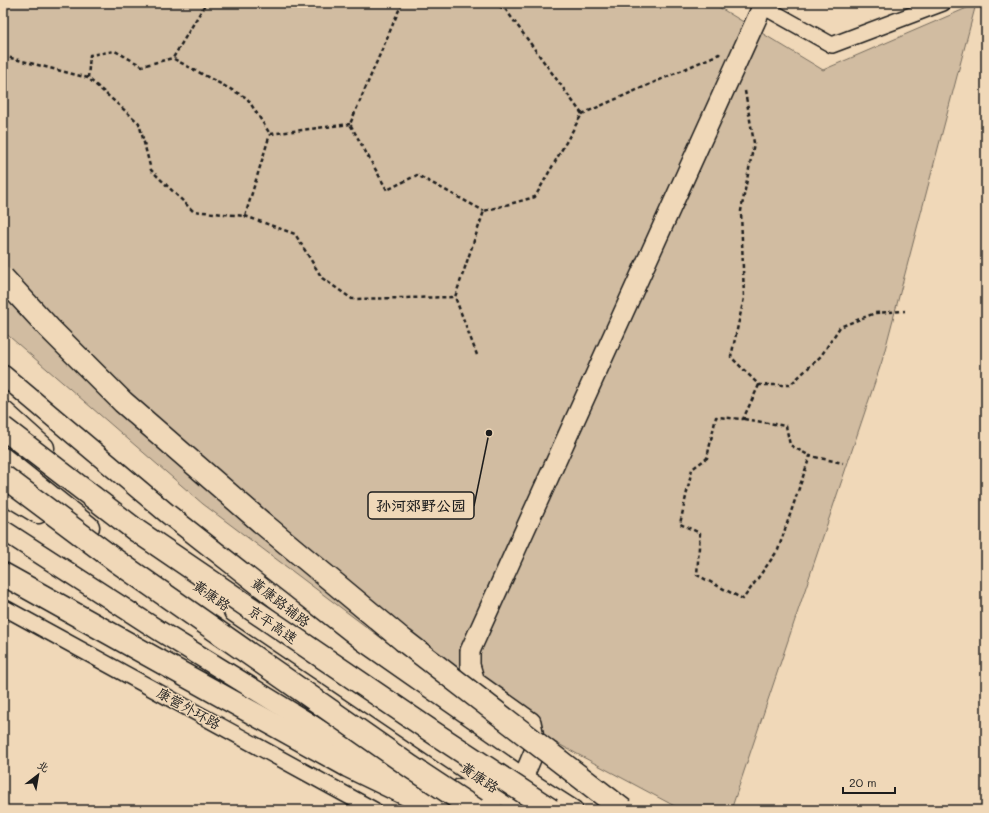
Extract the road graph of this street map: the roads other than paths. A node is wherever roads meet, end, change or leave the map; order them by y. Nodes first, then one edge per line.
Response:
1 (910, 3) edge
2 (943, 3) edge
3 (759, 5) edge
4 (902, 19) junction
5 (3, 278) edge
6 (3, 376) edge
7 (3, 412) edge
8 (3, 428) edge
9 (3, 435) edge
10 (3, 459) edge
11 (3, 476) edge
12 (3, 491) edge
13 (3, 530) edge
14 (137, 531) junction
15 (115, 560) junction
16 (3, 574) edge
17 (3, 607) edge
18 (252, 647) junction
19 (330, 737) junction
20 (523, 778) junction
21 (500, 806) edge
22 (374, 810) edge
23 (439, 810) edge
24 (448, 810) edge
25 (551, 810) edge
26 (572, 810) edge
27 (623, 810) edge

1 - 4 street
2 - 4 street
3 - 4 street
3 - 20 street
5 - 27 main road, bridge
6 - 20 street, 黄康路辅路
7 - 14 main road, bridge
8 - 14 main road, 京平高速, bridge
9 - 21 main road, 黄康路
10 - 18 main road, 黄康路
11 - 15 main road, bridge
12 - 15 main road, bridge
13 - 19 street
14 - 25 main road, 京平高速, bridge
15 - 21 main road, bridge
16 - 23 main road
17 - 22 street, 康营外环路
18 - 19 street
18 - 21 main road, 黄康路
19 - 24 street
20 - 21 main road
20 - 26 street, 黄康路辅路

